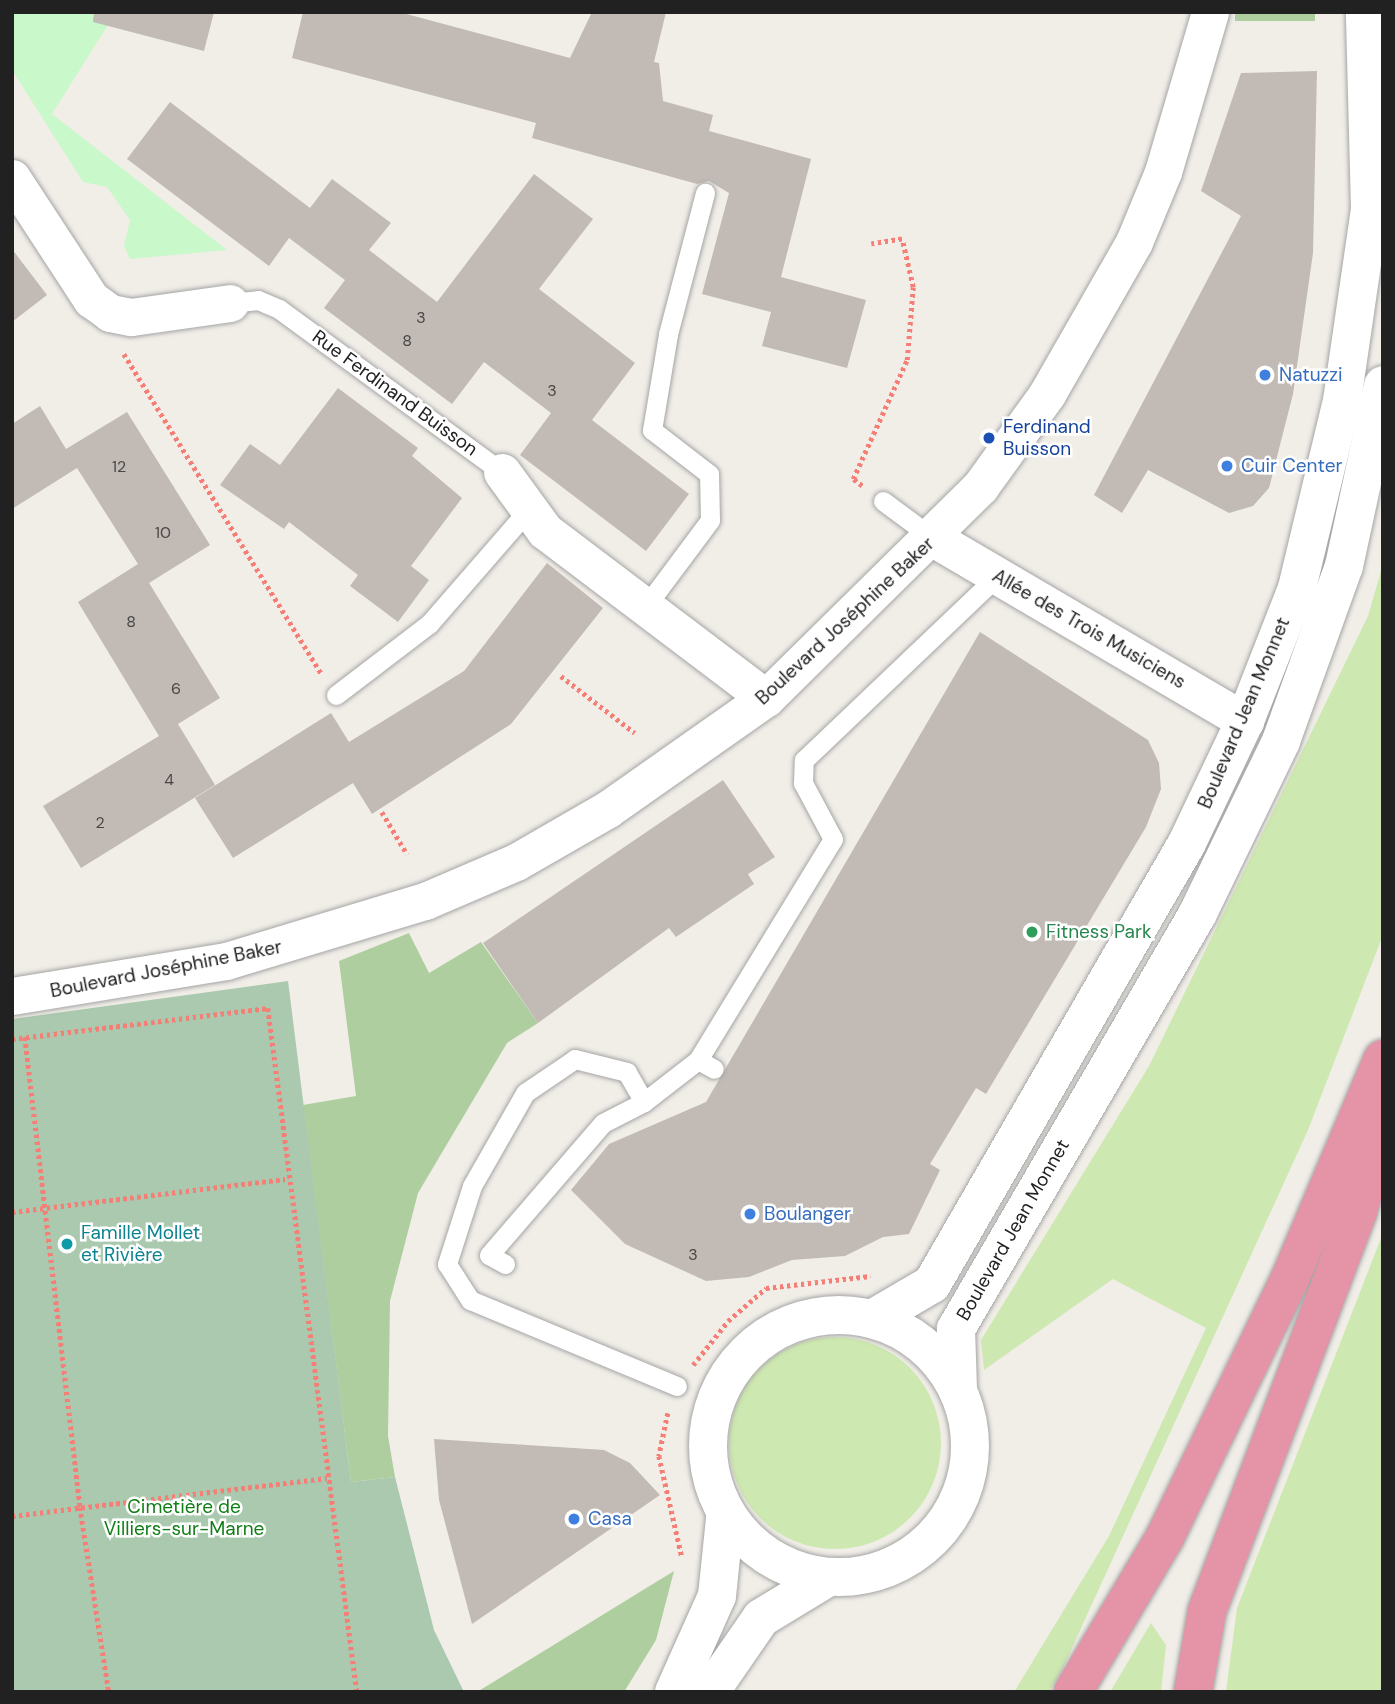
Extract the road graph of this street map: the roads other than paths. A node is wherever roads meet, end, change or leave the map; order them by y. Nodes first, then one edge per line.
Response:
1 (1210, 12) edge
2 (1366, 12) edge
3 (12, 178) edge
4 (705, 193) dead end
5 (230, 303) joint
6 (1383, 385) edge
7 (502, 472) joint
8 (883, 501) road end
9 (529, 509) junction
10 (933, 538) junction
11 (997, 576) junction
12 (646, 607) junction
13 (336, 695) road end
14 (766, 698) junction
15 (1245, 721) junction
16 (12, 996) edge
17 (1383, 1059) edge
18 (644, 1102) junction
19 (1383, 1124) edge
20 (505, 1264) dead end
21 (874, 1318) junction
22 (677, 1386) road end
23 (958, 1389) junction
24 (725, 1518) junction
25 (827, 1578) junction
26 (674, 1692) edge
27 (710, 1692) edge
28 (1073, 1692) edge
29 (1193, 1692) edge

1 - 10 street, Boulevard Joséphine Baker
2 - 15 street, Boulevard Jean Monnet
3 - 5 street, Rue Ferdinand Buisson
4 - 12 lane
5 - 7 lane, Rue Ferdinand Buisson
6 - 23 street, Boulevard Jean Monnet
7 - 9 street, Rue Ferdinand Buisson
8 - 10 lane
9 - 12 street, Rue Ferdinand Buisson
9 - 13 lane
10 - 11 street, Allée des Trois Musiciens
10 - 14 street, Boulevard Joséphine Baker
11 - 15 street, Allée des Trois Musiciens
11 - 18 lane
12 - 14 street, Rue Ferdinand Buisson
14 - 16 street, Boulevard Joséphine Baker
15 - 21 street, Boulevard Jean Monnet
17 - 28 highway
18 - 20 lane
18 - 22 lane
19 - 29 highway
21 - 23 street, Boulevard Jean Monnet
21 - 24 street, Boulevard Jean Monnet
23 - 25 street, Boulevard Jean Monnet
24 - 25 street, Boulevard Jean Monnet
24 - 26 street, Boulevard Jean Monnet
25 - 27 street, Boulevard Jean Monnet

